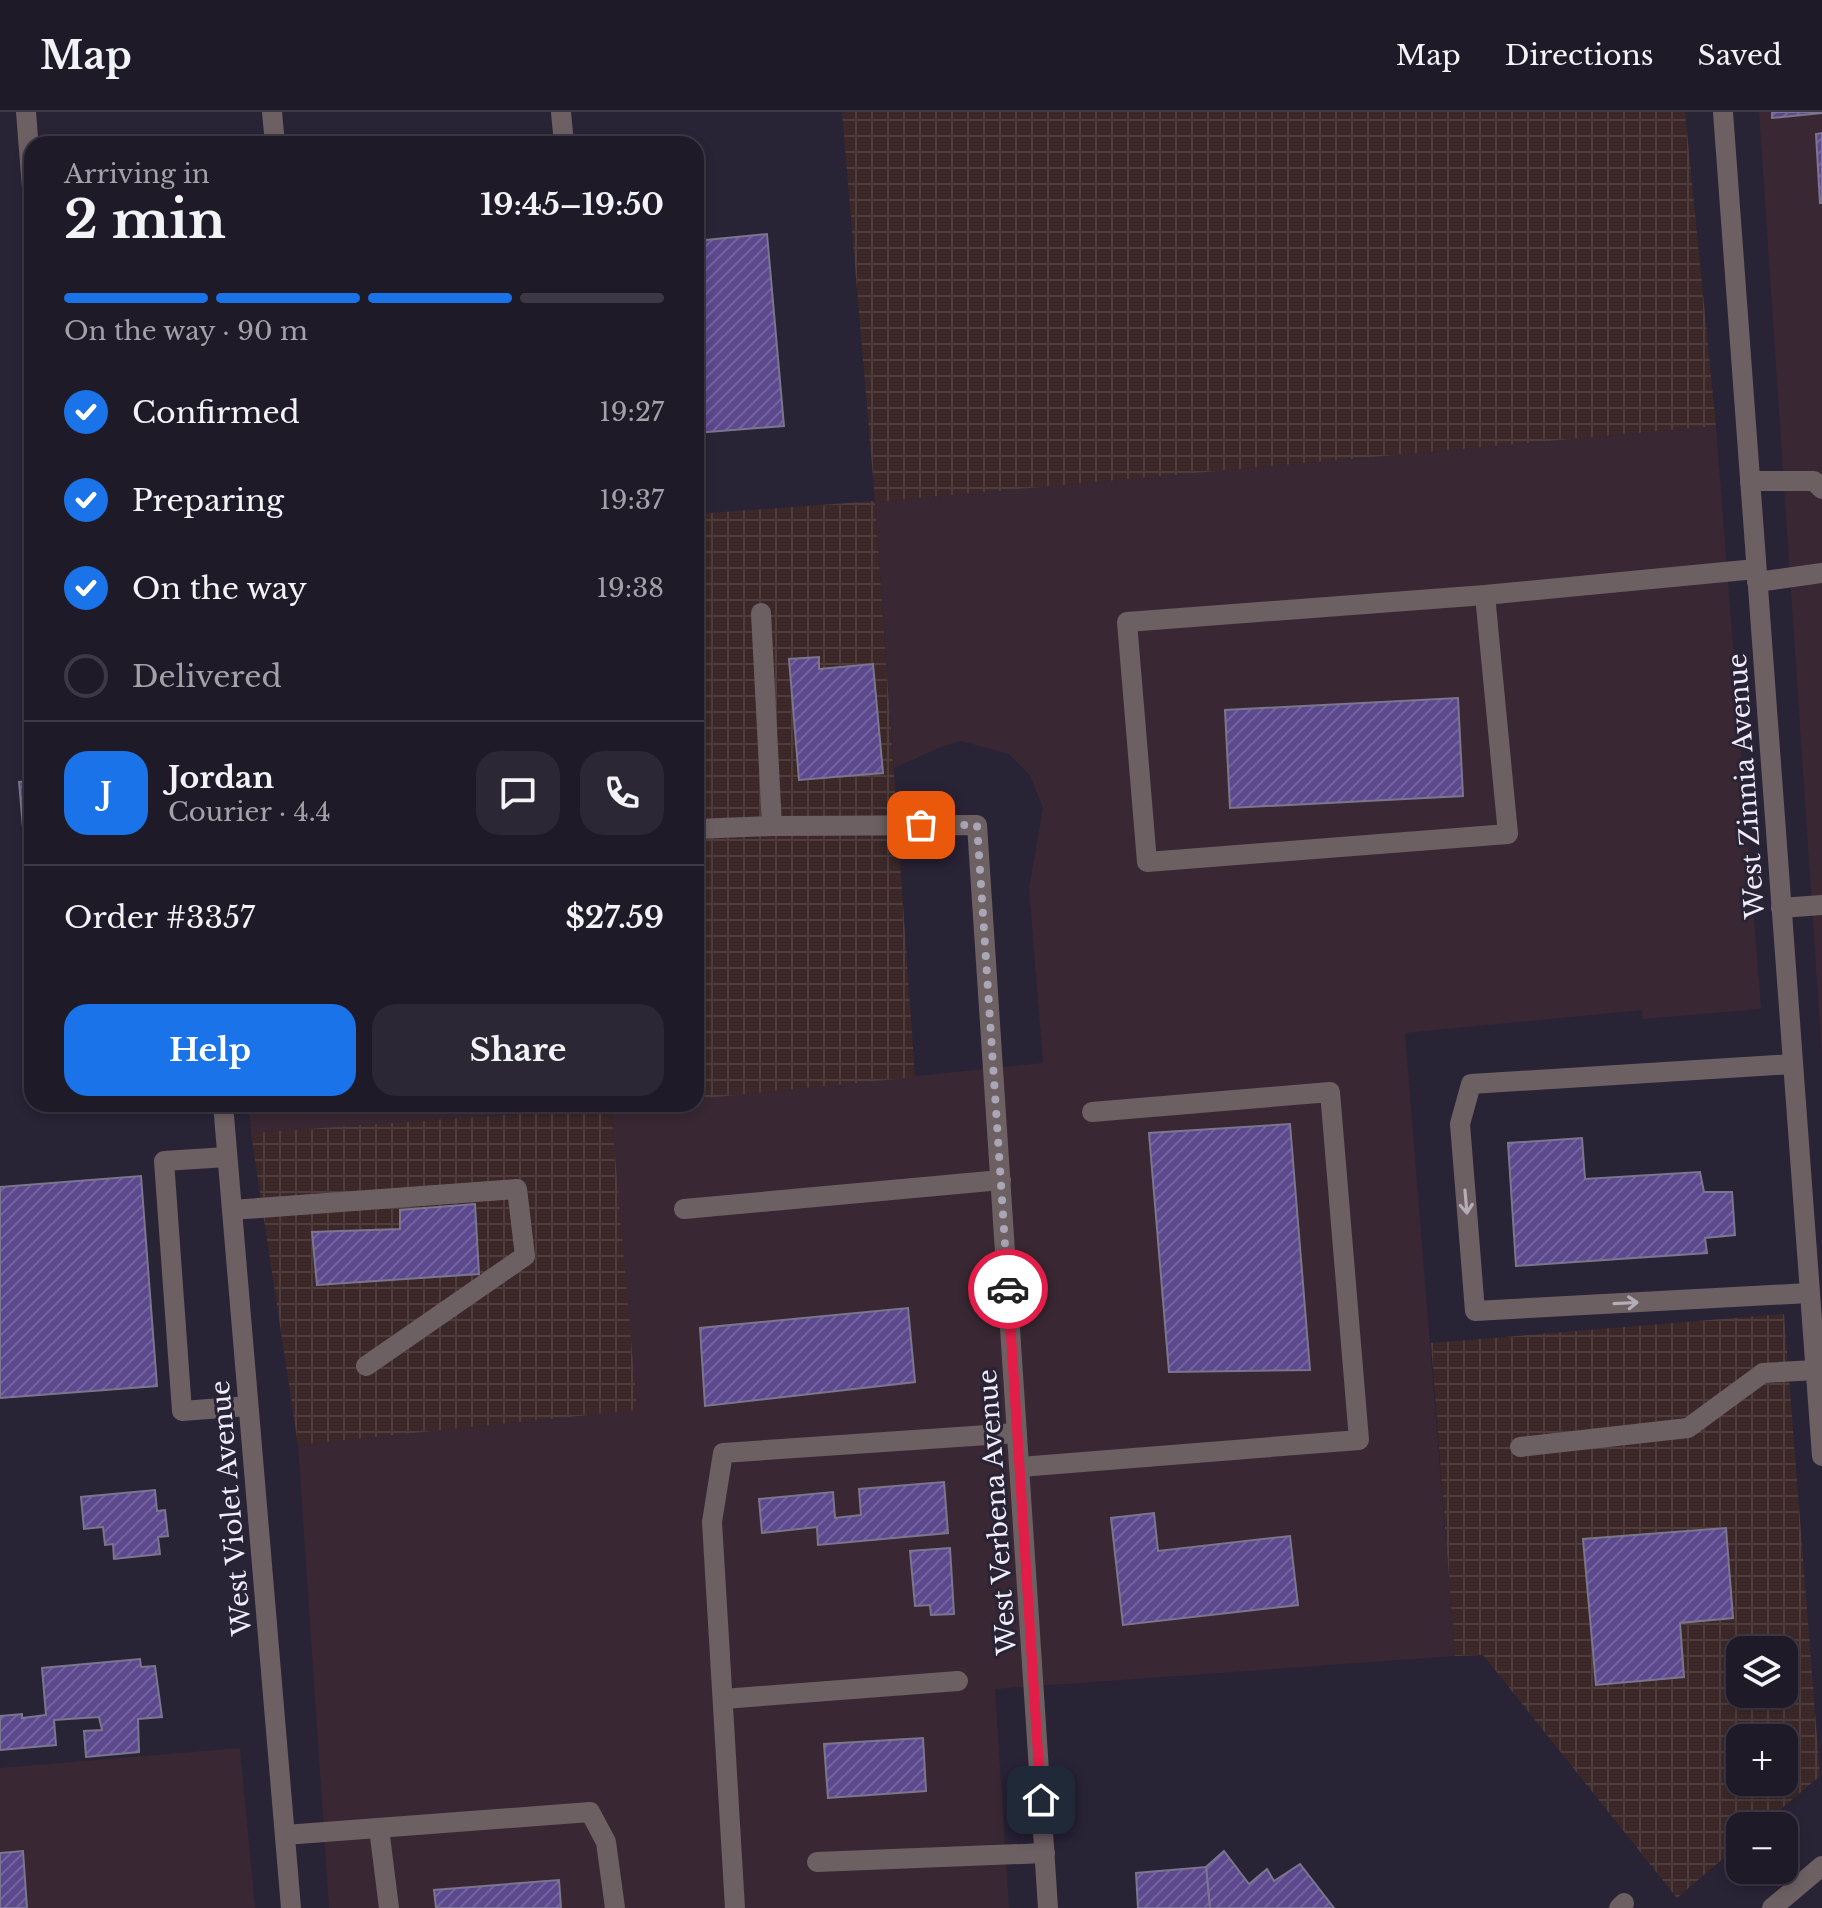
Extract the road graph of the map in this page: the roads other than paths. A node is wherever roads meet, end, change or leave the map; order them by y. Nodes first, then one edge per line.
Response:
1 (26, 112) edge
2 (272, 112) edge
3 (561, 112) edge
4 (1723, 112) edge
5 (28, 136) edge
6 (274, 136) edge
7 (563, 136) edge
8 (1750, 481) junction
9 (1822, 489) edge
10 (1822, 573) edge
11 (1756, 576) junction
12 (1485, 595) junction
13 (761, 613) dead end
14 (772, 826) junction
15 (704, 829) edge
16 (1822, 905) edge
17 (1781, 908) junction
18 (1793, 1064) junction
19 (224, 1112) edge
20 (1092, 1112) dead end
21 (227, 1157) junction
22 (1001, 1180) junction
23 (684, 1209) dead end
24 (232, 1210) junction
25 (1809, 1293) junction
26 (366, 1366) dead end
27 (1815, 1370) junction
28 (248, 1406) junction
29 (1017, 1433) junction
30 (1520, 1447) dead end
31 (1822, 1456) edge
32 (1020, 1467) junction
33 (958, 1681) dead end
34 (723, 1699) junction
35 (379, 1828) junction
36 (285, 1835) junction
37 (1045, 1853) junction
38 (817, 1862) dead end
39 (1822, 1866) edge
40 (291, 1908) edge
41 (389, 1908) edge
42 (615, 1908) edge
43 (735, 1908) edge
44 (1048, 1908) edge
45 (1772, 1908) edge

1 - 5 street
2 - 6 street
3 - 7 street
4 - 8 street, West Zinnia Avenue
8 - 9 street
8 - 11 street, West Zinnia Avenue
10 - 11 street
11 - 12 street
11 - 17 street, West Zinnia Avenue
12 - 12 street
13 - 14 street
14 - 15 street
14 - 22 street, West Verbena Avenue
16 - 17 street
17 - 18 street, West Zinnia Avenue
18 - 25 street, West Zinnia Avenue
18 -> 25 street
19 - 21 street, West Violet Avenue
20 - 32 street
21 - 24 street, West Violet Avenue
21 - 28 street
22 - 23 street
22 - 29 street, West Verbena Avenue
24 - 26 street
24 - 28 street, West Violet Avenue
25 - 27 street, West Zinnia Avenue
27 - 30 street
27 - 31 street, West Zinnia Avenue
28 - 36 street, West Violet Avenue
29 - 32 street, West Verbena Avenue
29 - 34 street
32 - 37 street, West Verbena Avenue
33 - 34 street
34 - 43 street
35 - 36 street
35 - 41 street
35 - 42 street
36 - 40 street, West Violet Avenue
37 - 38 street
37 - 44 street, West Verbena Avenue
39 - 45 street

